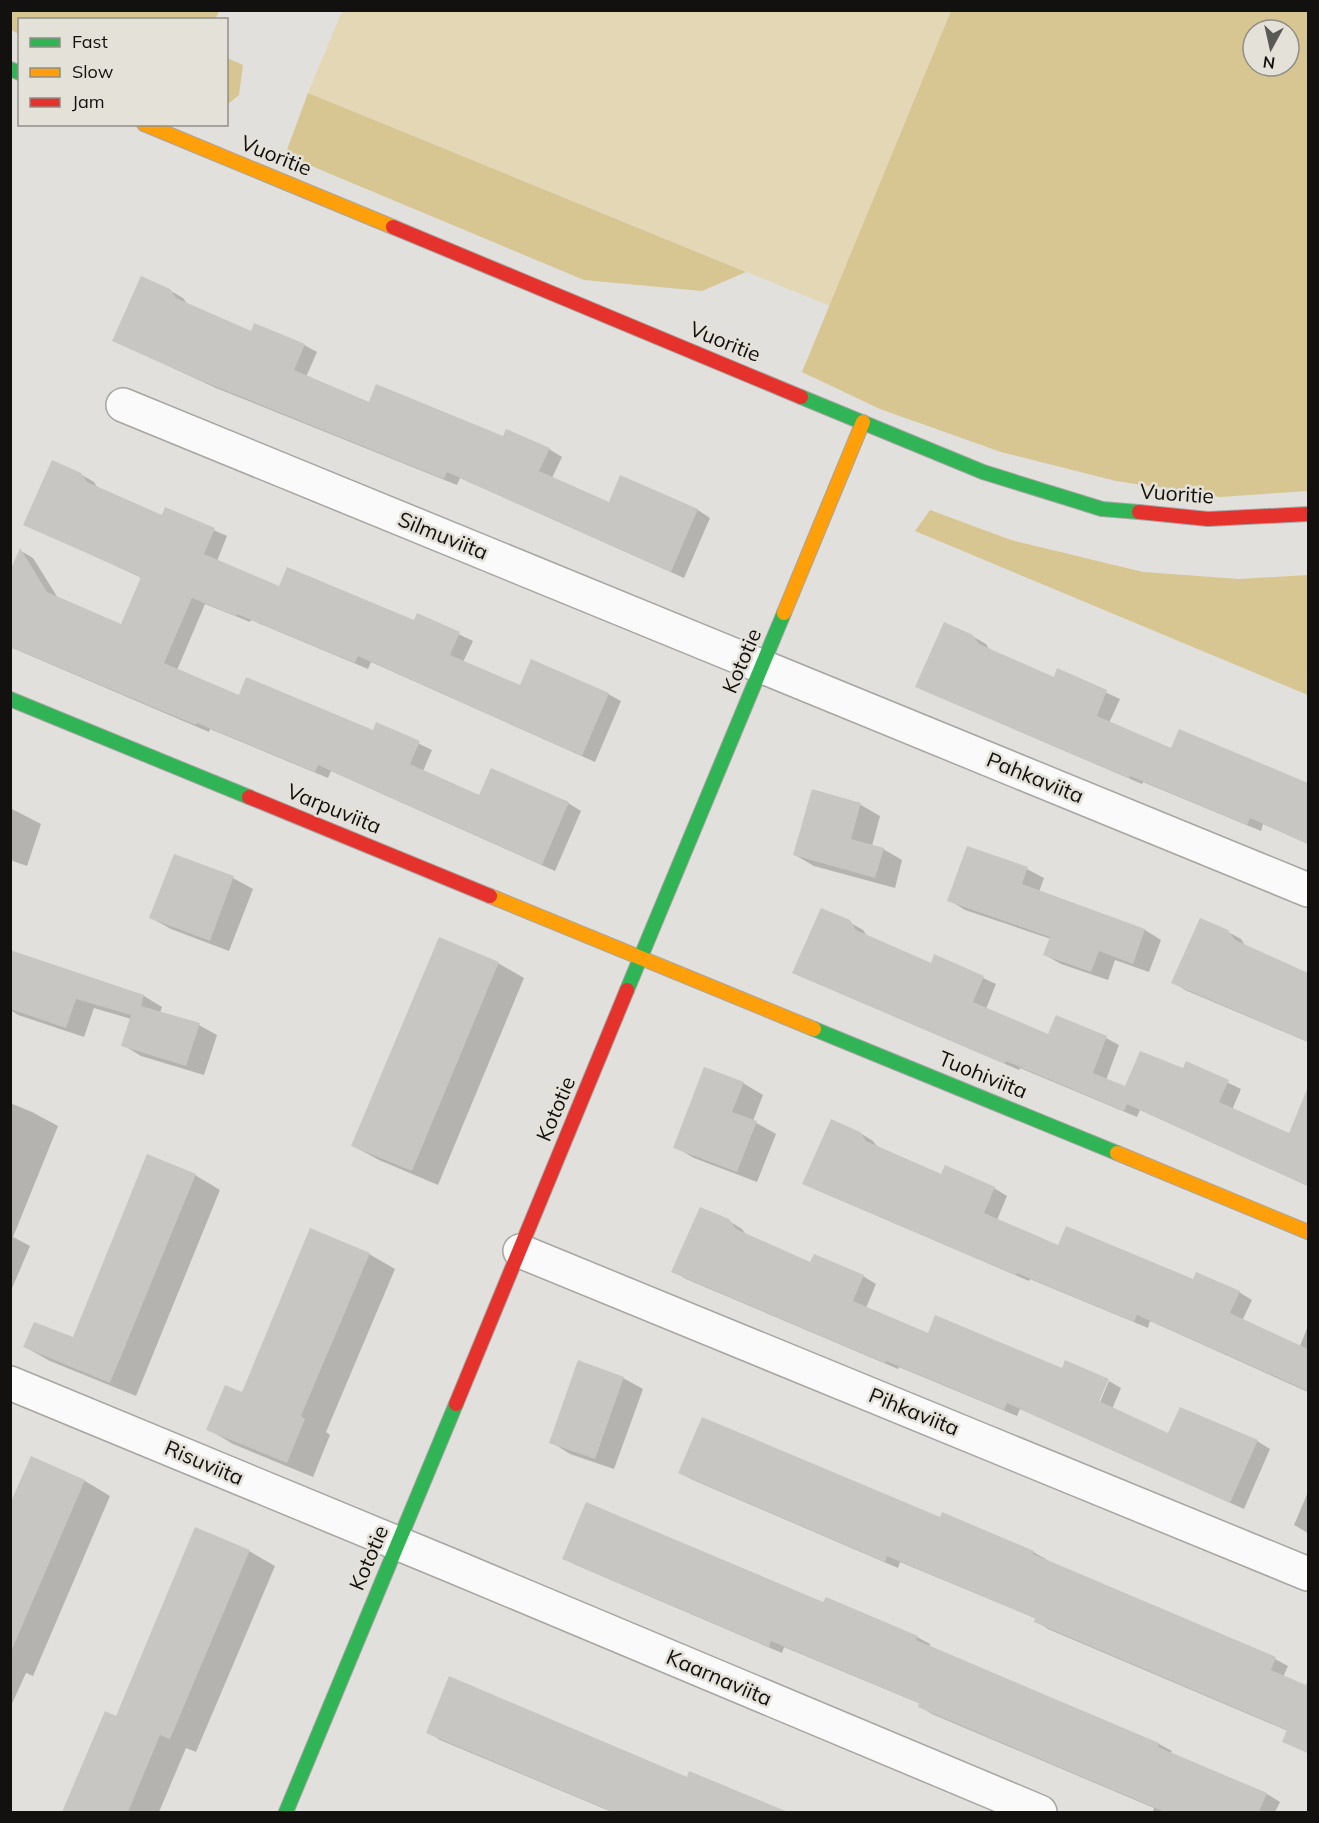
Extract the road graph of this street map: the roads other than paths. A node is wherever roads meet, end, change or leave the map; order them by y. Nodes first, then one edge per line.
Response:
1 (149, 126) edge
2 (123, 405) dead end
3 (863, 422) junction
4 (1308, 514) edge
5 (762, 666) junction
6 (10, 699) edge
7 (1308, 890) edge
8 (642, 957) junction
9 (1308, 1232) edge
10 (520, 1251) junction
11 (10, 1383) edge
12 (398, 1544) junction
13 (1308, 1574) edge
14 (286, 1812) edge
15 (1040, 1812) edge

1 - 3 street, Vuoritie
2 - 5 street, Silmuviita
3 - 4 street, Vuoritie
3 - 5 street, Kototie
5 - 7 street, Pahkaviita
5 - 8 street, Kototie
6 - 8 street, Varpuviita
8 - 9 street, Tuohiviita
8 - 10 street, Kototie
10 - 12 street, Kototie
10 - 13 street, Pihkaviita
11 - 12 street, Risuviita
12 - 14 street, Kototie
12 - 15 street, Kaarnaviita

